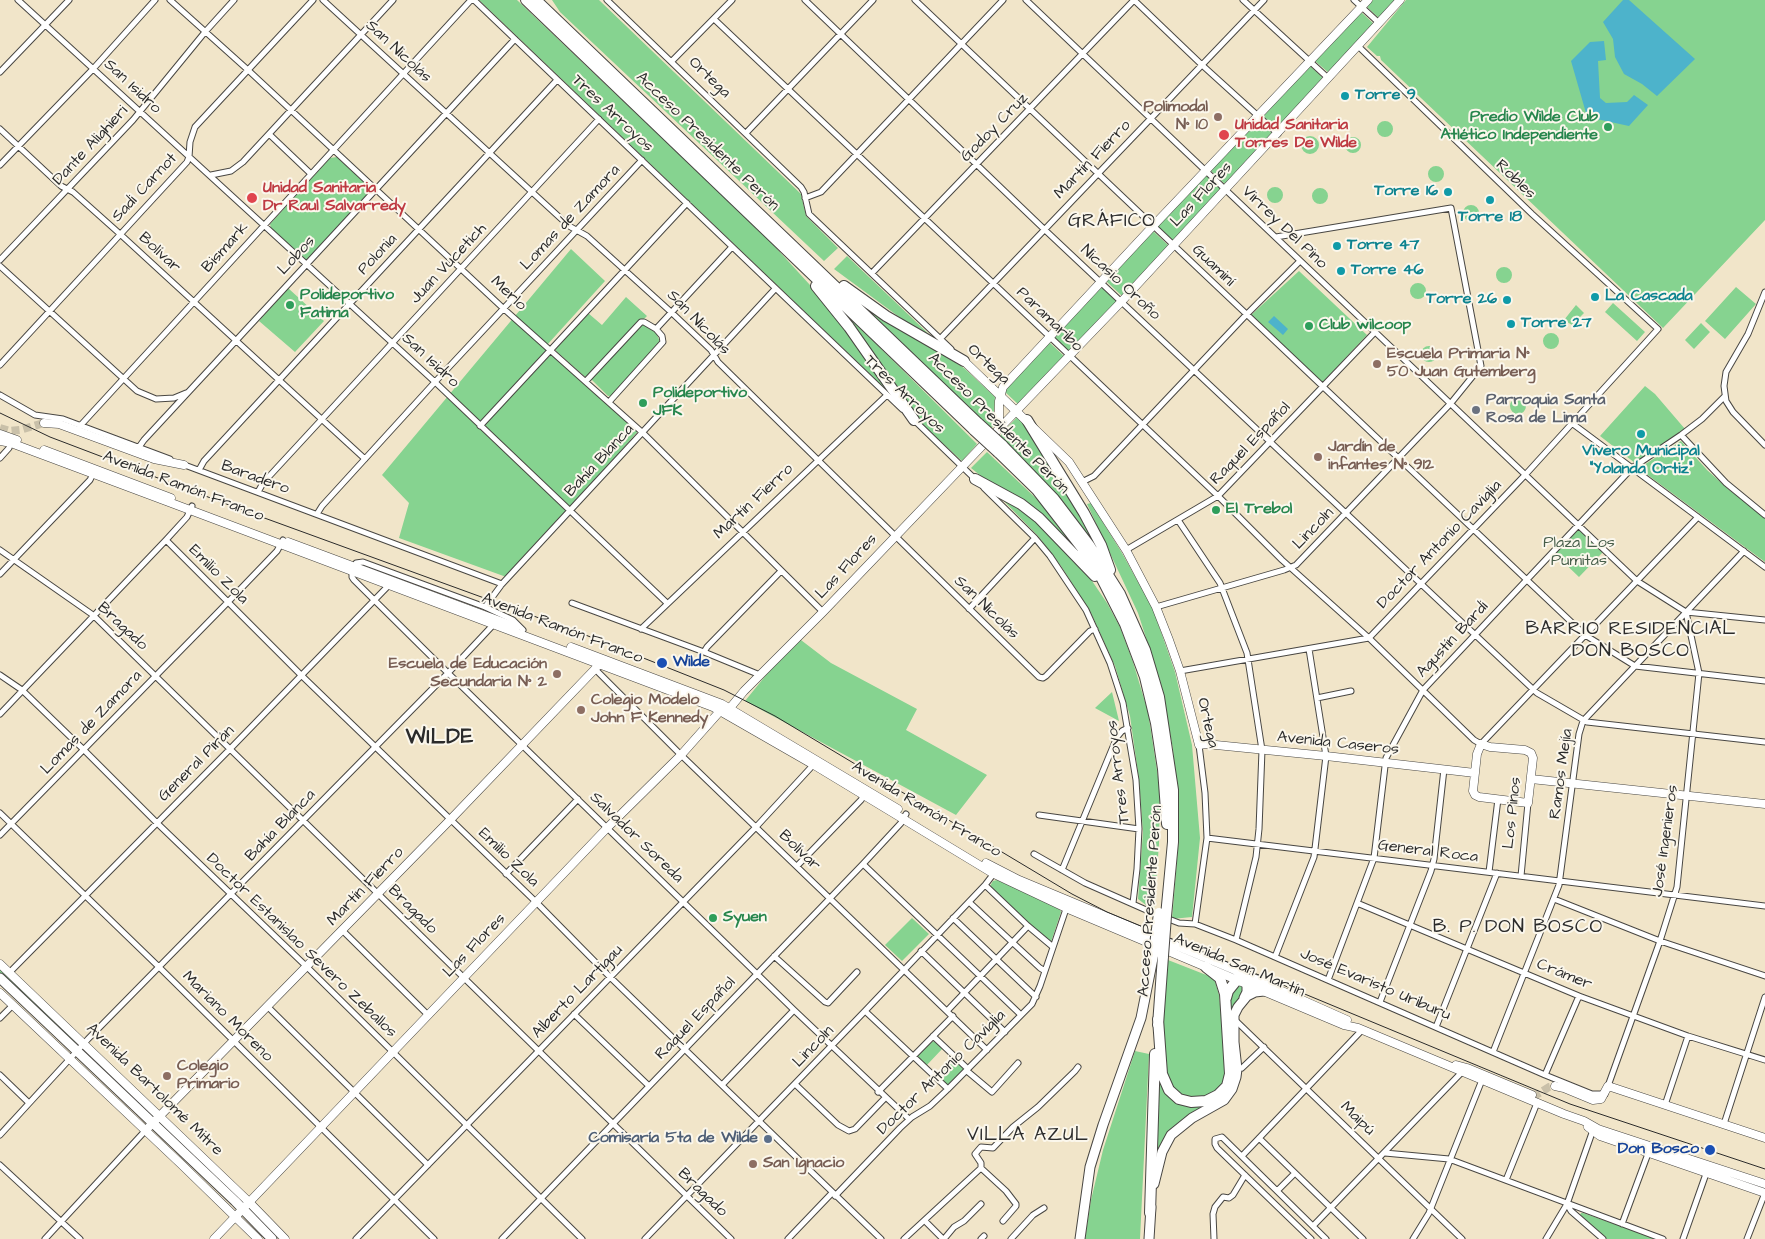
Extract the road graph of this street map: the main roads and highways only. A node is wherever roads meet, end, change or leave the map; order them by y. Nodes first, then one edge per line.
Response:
1 (524, 0) edge
2 (544, 0) edge
3 (536, 5) edge
4 (586, 48) junction
5 (783, 247) junction
6 (797, 249) junction
7 (964, 361) road end
8 (914, 420) road end
9 (1027, 420) road end
10 (976, 427) junction
11 (975, 479) road end
12 (1117, 597) junction
13 (1158, 955) junction
14 (1206, 967) road end
15 (0, 978) edge
16 (1242, 979) junction
17 (1260, 981) road end
18 (1264, 991) road end
19 (1244, 998) junction
20 (1225, 1004) junction
21 (1158, 1019) junction
22 (1150, 1213) junction
23 (272, 1239) edge
24 (1080, 1239) edge
25 (1149, 1239) edge

1 - 3 highway, Acceso Presidente Perón
2 - 4 highway
3 - 4 highway, Acceso Presidente Perón
3 - 5 highway, Acceso Presidente Perón
4 - 6 highway, Acceso Presidente Perón
5 - 8 highway
5 - 10 highway, Acceso Presidente Perón
6 - 7 highway
6 - 10 highway, Acceso Presidente Perón
9 - 12 highway
10 - 12 highway, Acceso Presidente Perón, bridge
11 - 12 highway
12 - 13 highway, Acceso Presidente Perón, bridge
13 - 21 highway, Acceso Presidente Perón
13 - 24 main road
14 - 20 highway
15 - 23 main road, Avenida Bartolomé Mitre
16 - 17 highway
16 - 19 main road
16 - 20 highway
18 - 19 main road
19 - 22 main road
20 - 21 highway
21 - 22 highway, Acceso Presidente Perón
22 - 25 main road

